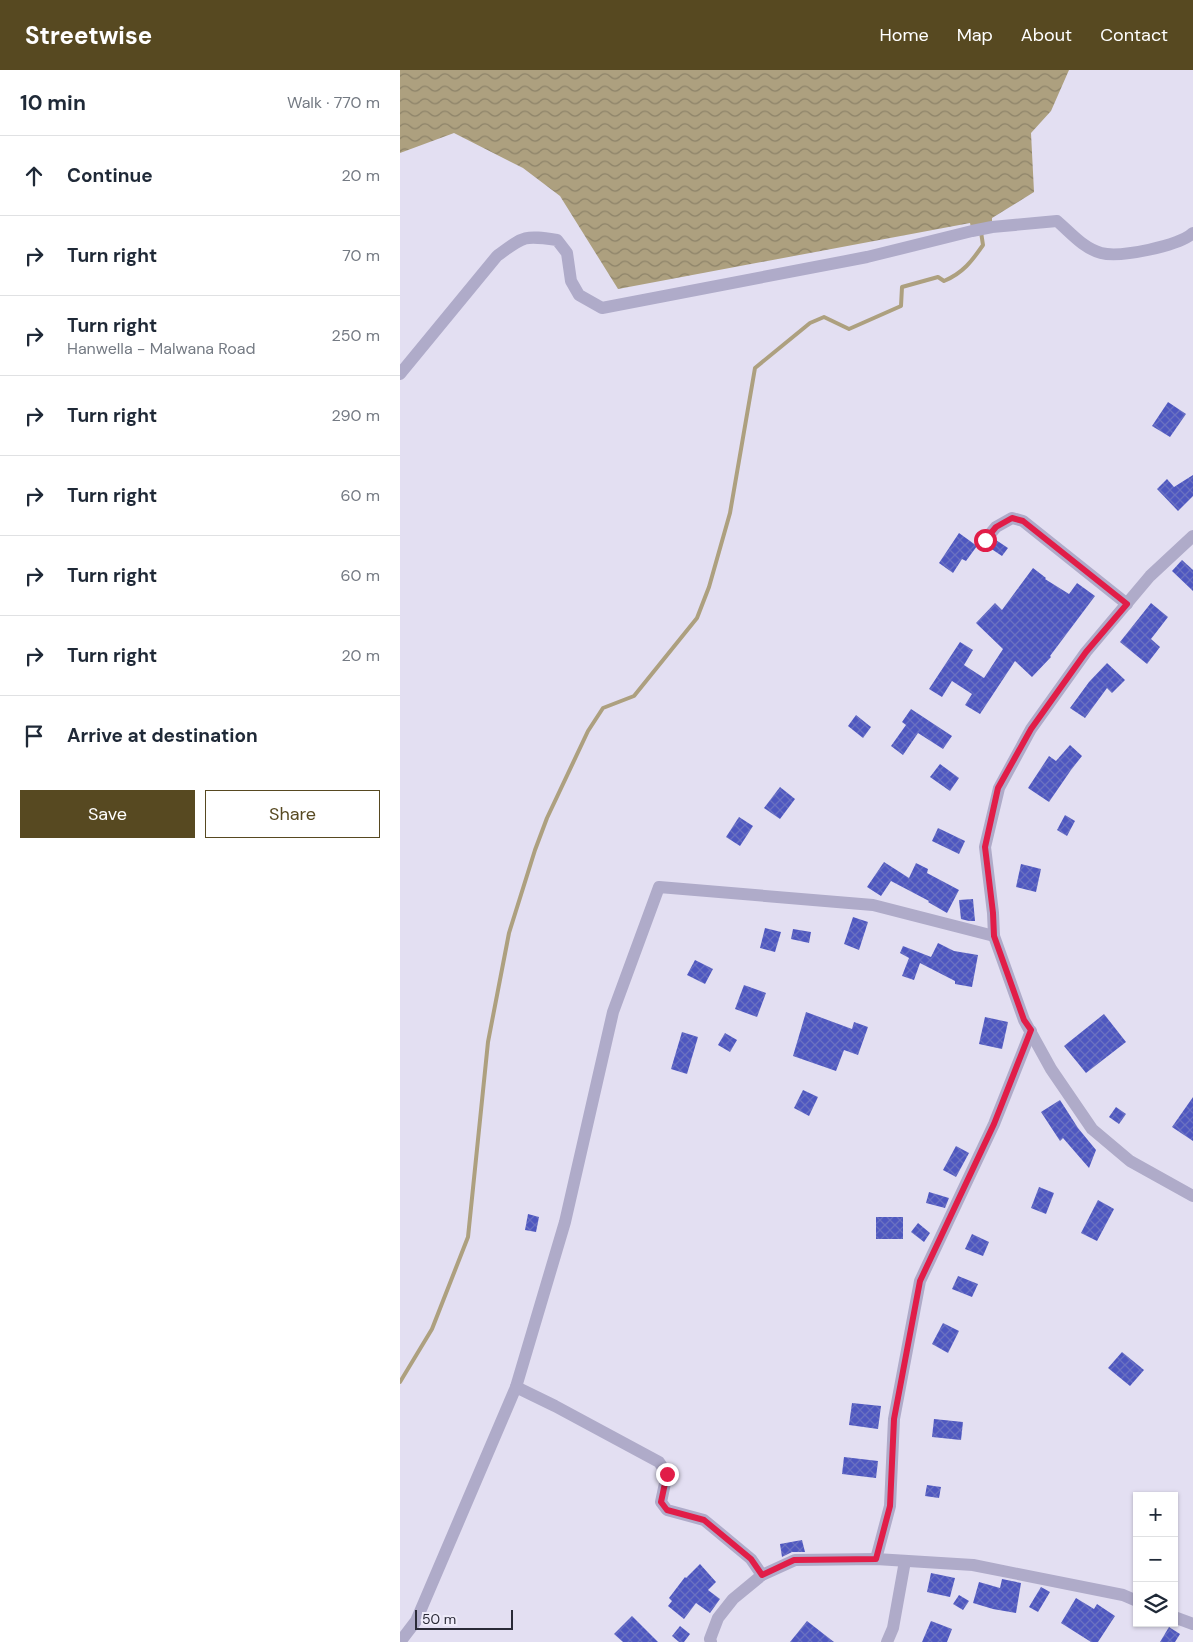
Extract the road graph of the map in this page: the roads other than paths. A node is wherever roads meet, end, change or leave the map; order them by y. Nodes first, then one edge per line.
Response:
1 (1193, 233) edge
2 (400, 374) edge
3 (1193, 536) edge
4 (985, 540) dead end
5 (1127, 604) junction
6 (994, 936) junction
7 (1031, 1030) junction
8 (1193, 1196) edge
9 (516, 1387) junction
10 (876, 1559) junction
11 (905, 1561) junction
12 (762, 1575) junction
13 (1133, 1599) edge
14 (1178, 1618) edge
15 (1193, 1624) edge
16 (400, 1642) edge
17 (711, 1642) edge
18 (887, 1642) edge

1 - 2 street
3 - 5 street
4 - 5 street
5 - 6 street
6 - 7 street
6 - 9 street
7 - 8 street
7 - 10 street
9 - 12 street
9 - 16 street
10 - 11 street
10 - 12 street
11 - 13 street
11 - 18 street
12 - 17 street
14 - 15 street

